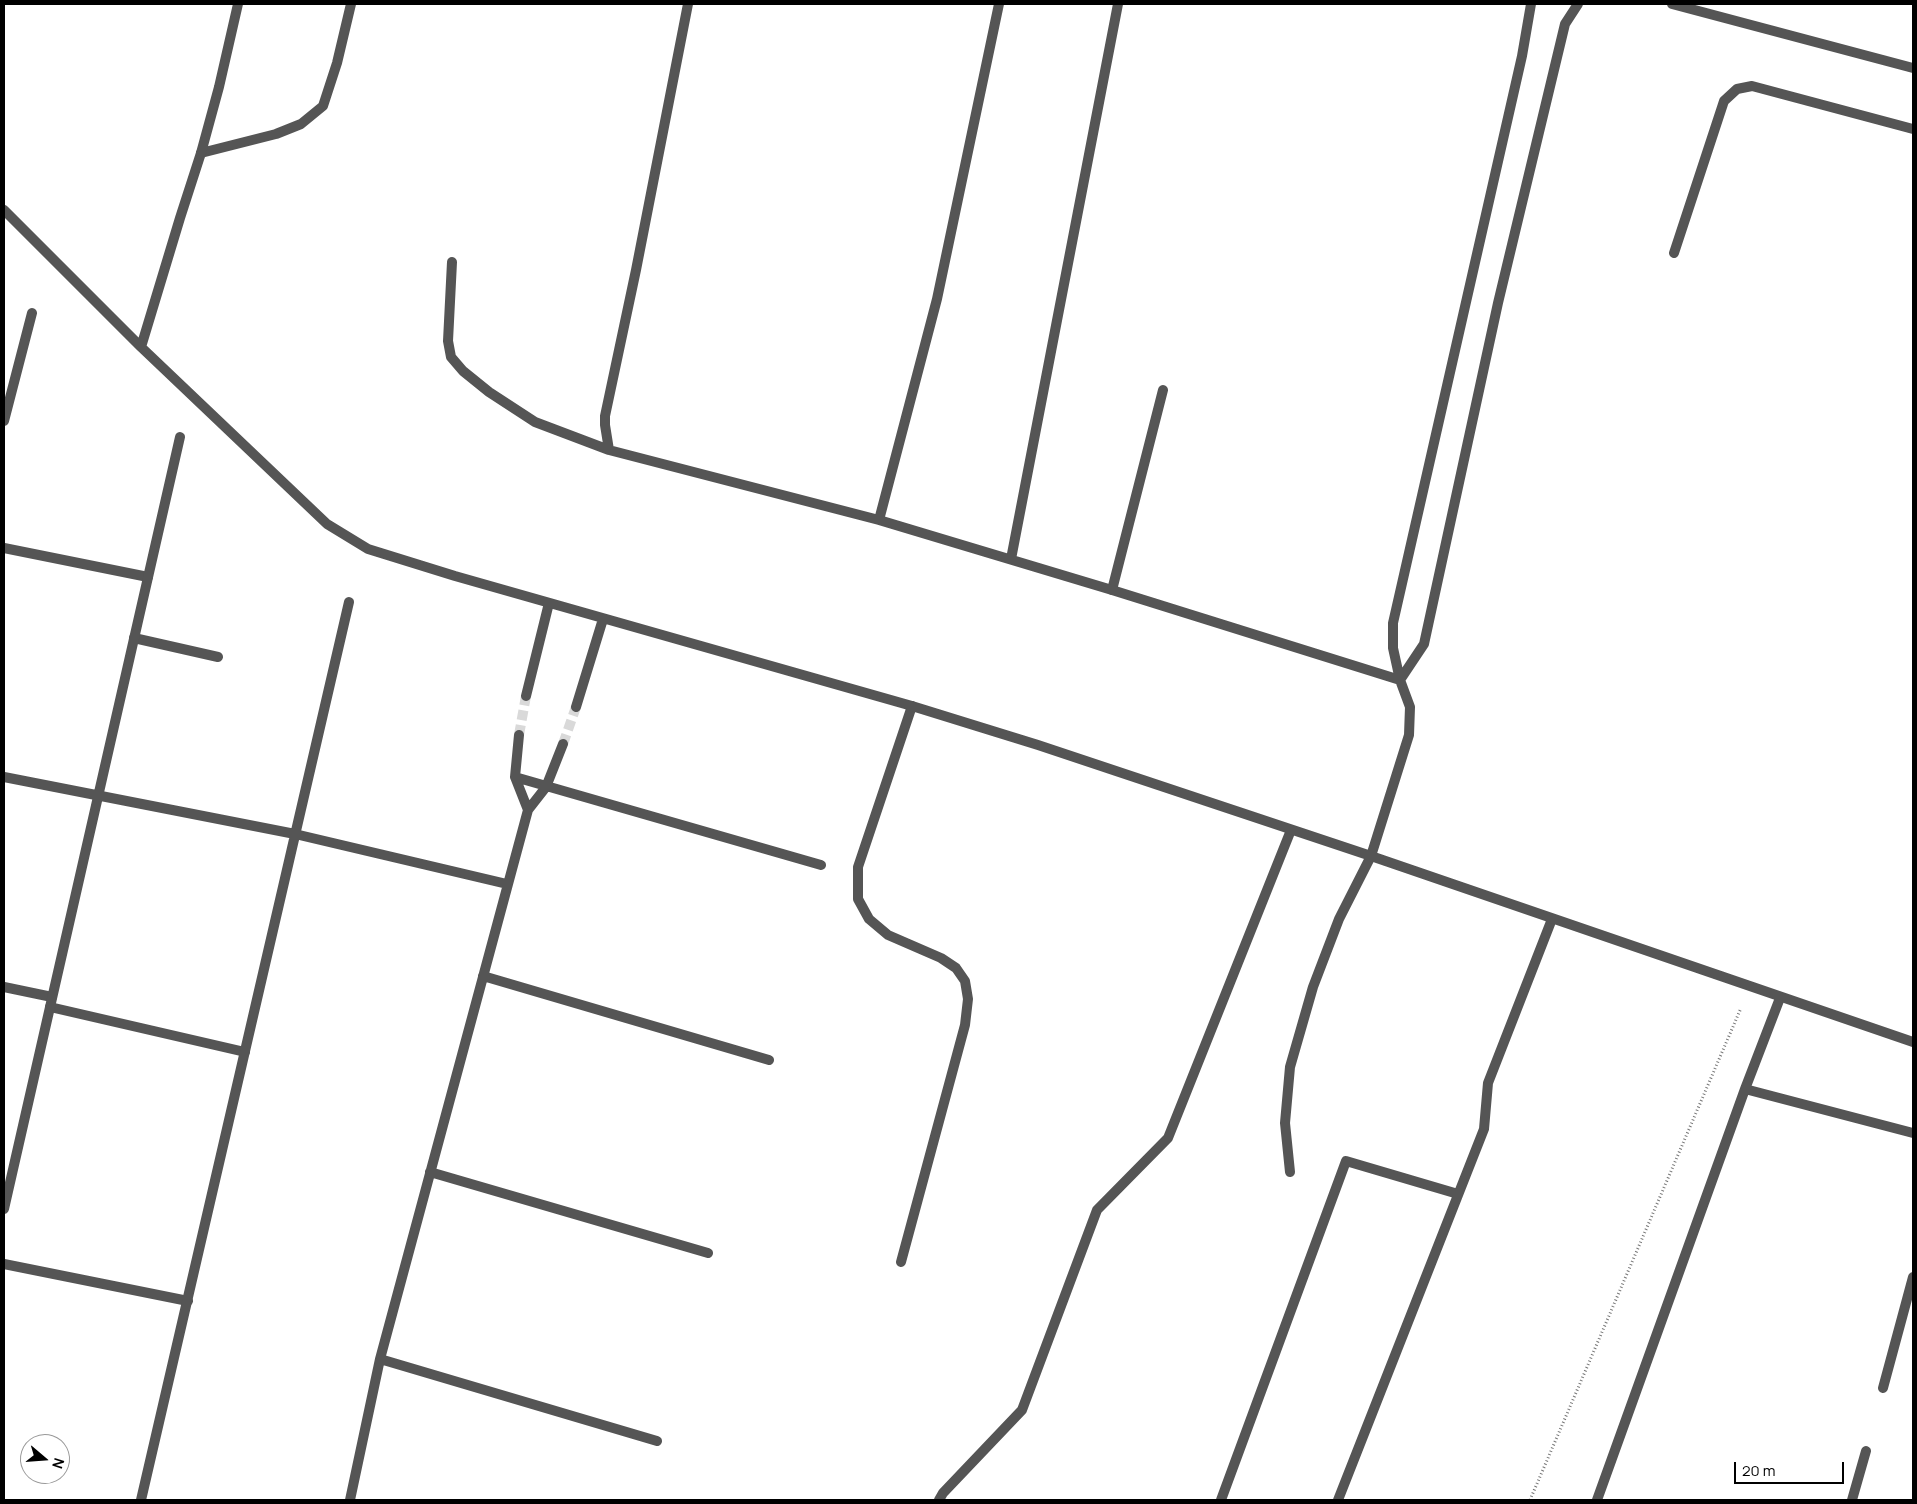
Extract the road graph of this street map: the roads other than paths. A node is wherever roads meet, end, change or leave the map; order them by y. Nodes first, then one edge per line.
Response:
1 (238, 4) edge
2 (351, 4) edge
3 (688, 4) edge
4 (999, 4) edge
5 (1118, 4) edge
6 (1531, 4) edge
7 (1578, 4) edge
8 (1672, 4) edge
9 (1913, 68) edge
10 (1913, 129) edge
11 (201, 153) junction
12 (4, 210) edge
13 (1674, 253) dead end
14 (452, 262) dead end
15 (32, 314) dead end
16 (141, 347) junction
17 (1163, 390) dead end
18 (4, 421) edge
19 (180, 437) dead end
20 (609, 450) junction
21 (879, 520) junction
22 (4, 548) edge
23 (1011, 559) junction
24 (148, 577) junction
25 (1112, 590) junction
26 (349, 602) dead end
27 (549, 603) junction
28 (603, 619) junction
29 (134, 638) junction
30 (218, 657) dead end
31 (1400, 680) junction
32 (526, 696) tunnel mouth
33 (912, 706) junction
34 (576, 707) tunnel mouth
35 (519, 735) tunnel mouth
36 (563, 744) tunnel mouth
37 (4, 777) edge
38 (515, 777) junction
39 (546, 786) junction
40 (98, 795) junction
41 (528, 810) junction
42 (1291, 830) junction
43 (295, 834) junction
44 (1371, 856) junction
45 (820, 865) dead end
46 (508, 884) junction
47 (1552, 919) junction
48 (483, 976) junction
49 (4, 987) edge
50 (1780, 998) junction
51 (51, 1002) junction
52 (1913, 1042) edge
53 (245, 1052) junction
54 (769, 1060) dead end
55 (1745, 1089) junction
56 (1913, 1133) edge
57 (430, 1172) junction
58 (1290, 1172) dead end
59 (1458, 1194) junction
60 (4, 1209) edge
61 (708, 1253) dead end
62 (901, 1262) dead end
63 (4, 1264) edge
64 (1913, 1277) edge
65 (188, 1300) junction
66 (380, 1359) junction
67 (1883, 1388) dead end
68 (657, 1441) dead end
69 (1866, 1452) dead end
70 (141, 1500) edge
71 (350, 1500) edge
72 (939, 1500) edge
73 (1220, 1500) edge
74 (1338, 1500) edge
75 (1598, 1500) edge
76 (1852, 1500) edge

1 - 11 street
2 - 11 street
3 - 20 street
4 - 21 street
5 - 23 street
6 - 31 street
7 - 31 street
8 - 9 street
10 - 13 street
11 - 16 street
12 - 16 street
14 - 20 street
15 - 18 street
16 - 27 street
17 - 25 street
19 - 24 street
20 - 21 street
21 - 23 street
22 - 24 street
23 - 25 street
24 - 29 street
25 - 31 street
26 - 43 street
27 - 28 street
27 - 32 street
28 - 33 street
28 - 34 street
29 - 30 street
29 - 40 street
31 - 44 street
33 - 42 street
33 - 62 street
35 - 38 street
36 - 39 street
37 - 40 street
38 - 39 street
38 - 41 street
39 - 41 street
39 - 45 street
40 - 43 street
40 - 51 street
41 - 46 street
42 - 44 street
42 - 72 street
43 - 46 street
43 - 53 street
44 - 47 street
44 - 58 street
46 - 48 street
47 - 50 street
47 - 59 street
48 - 54 street
48 - 57 street
49 - 51 street
50 - 52 street
50 - 55 street
51 - 53 street
51 - 60 street
53 - 65 street
55 - 56 street
55 - 75 street
57 - 61 street
57 - 66 street
59 - 73 street
59 - 74 street
63 - 65 street
64 - 67 street
65 - 70 street
66 - 68 street
66 - 71 street
69 - 76 street

